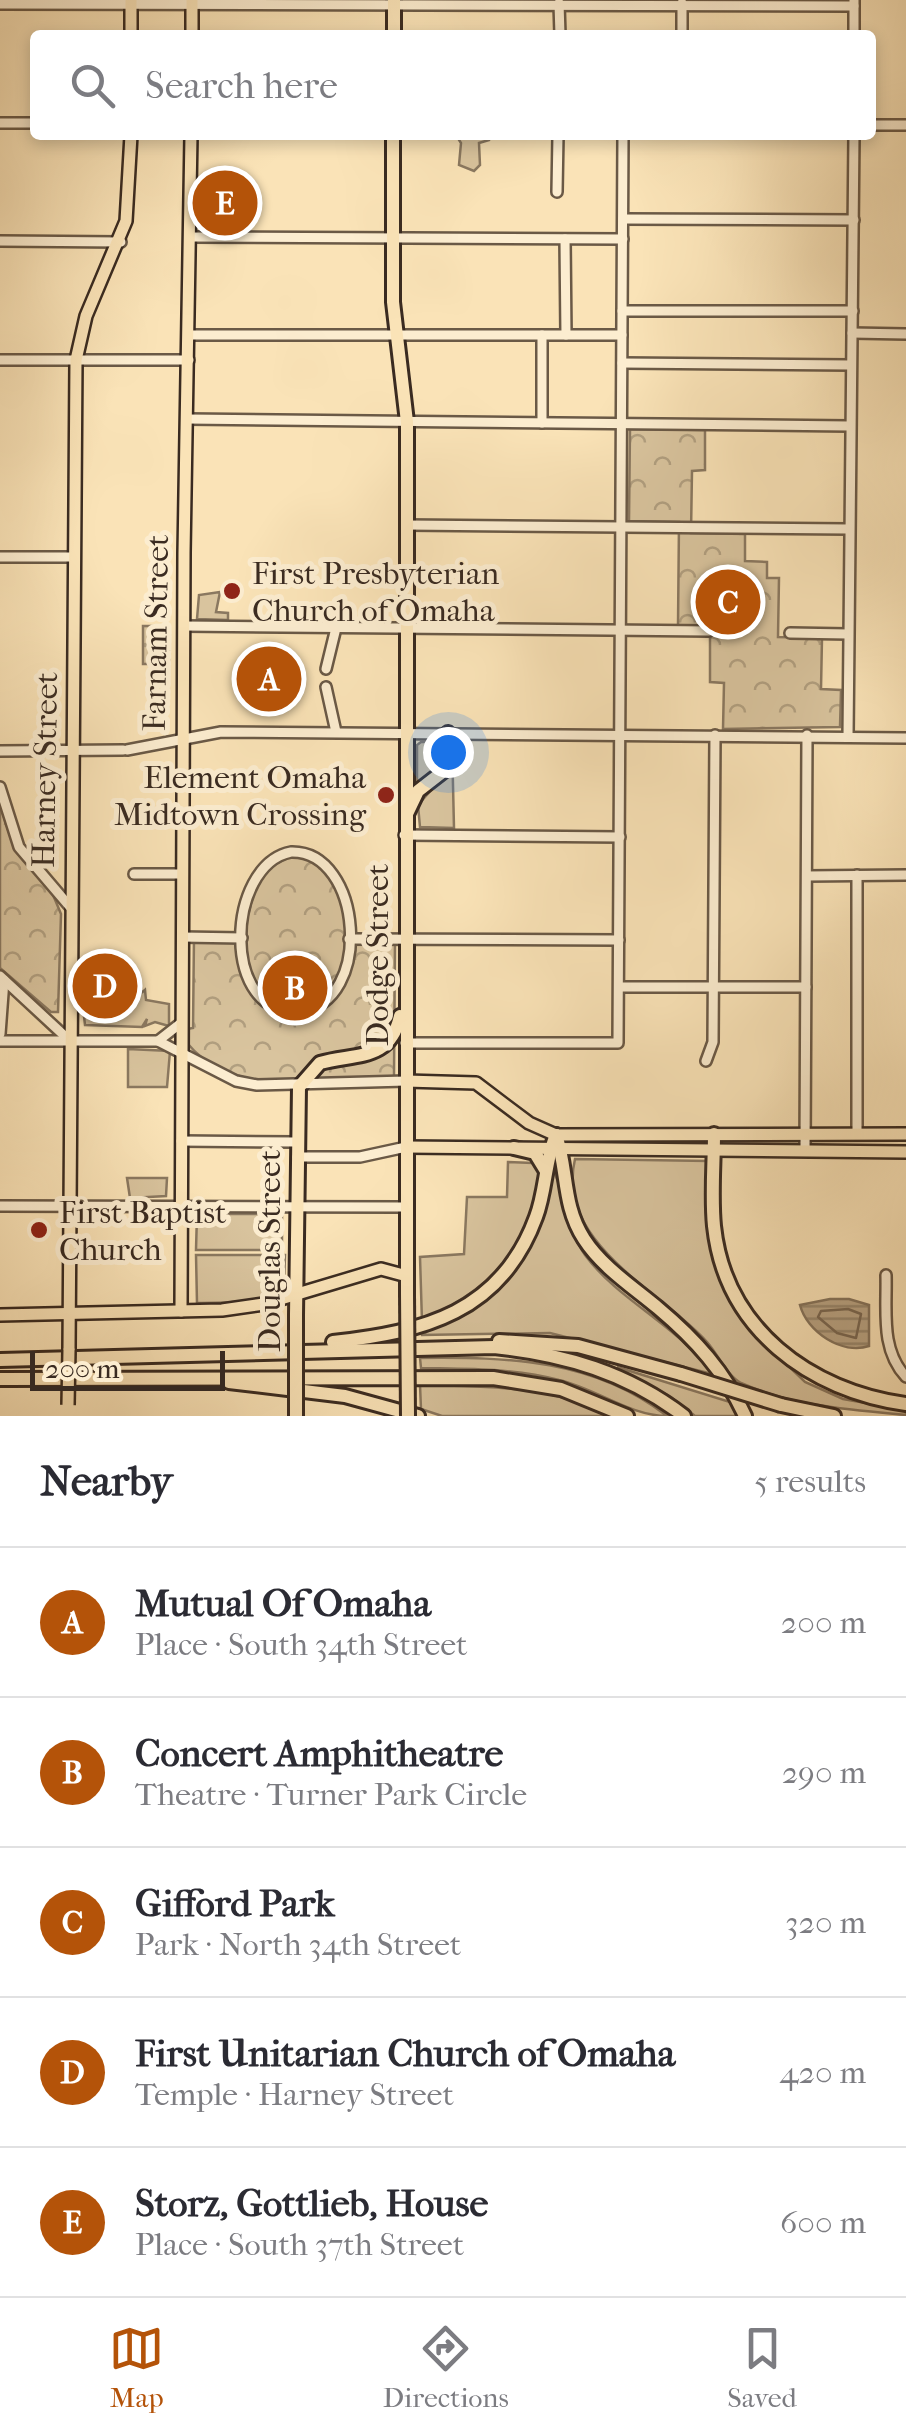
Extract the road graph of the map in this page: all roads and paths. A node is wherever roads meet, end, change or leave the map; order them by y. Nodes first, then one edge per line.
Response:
1 (131, 2) edge
2 (192, 2) edge
3 (394, 2) edge
4 (559, 3) edge
5 (682, 3) edge
6 (854, 3) edge
7 (0, 4) edge
8 (131, 30) edge
9 (192, 30) edge
10 (394, 30) edge
11 (560, 30) edge
12 (682, 30) edge
13 (854, 30) edge
14 (0, 123) edge
15 (30, 123) edge
16 (876, 125) edge
17 (906, 125) edge
18 (131, 140) edge
19 (191, 140) edge
20 (393, 140) edge
21 (558, 140) edge
22 (623, 140) edge
23 (854, 140) edge
24 (557, 192) dead end
25 (623, 219) junction
26 (854, 220) junction
27 (191, 237) junction
28 (393, 238) junction
29 (566, 239) junction
30 (623, 239) junction
31 (0, 242) edge
32 (120, 242) junction
33 (622, 310) junction
34 (854, 312) junction
35 (852, 333) junction
36 (906, 334) edge
37 (190, 335) junction
38 (397, 335) junction
39 (542, 335) junction
40 (566, 335) junction
41 (622, 335) junction
42 (0, 360) edge
43 (76, 360) junction
44 (189, 360) junction
45 (622, 363) junction
46 (850, 365) junction
47 (187, 418) junction
48 (406, 422) junction
49 (542, 422) junction
50 (622, 424) junction
51 (849, 426) junction
52 (406, 525) junction
53 (622, 526) junction
54 (848, 529) junction
55 (0, 557) edge
56 (75, 557) junction
57 (184, 626) junction
58 (336, 628) junction
59 (406, 629) junction
60 (621, 630) junction
61 (709, 631) dead end
62 (790, 633) dead end
63 (848, 634) junction
64 (326, 669) dead end
65 (326, 686) dead end
66 (336, 732) junction
67 (404, 733) junction
68 (448, 733) junction
69 (620, 734) junction
70 (714, 735) junction
71 (807, 735) junction
72 (848, 738) junction
73 (906, 738) edge
74 (183, 739) junction
75 (74, 750) junction
76 (0, 751) edge
77 (0, 787) edge
78 (404, 830) junction
79 (620, 837) junction
80 (136, 874) dead end
81 (182, 874) junction
82 (906, 875) edge
83 (807, 876) junction
84 (857, 876) junction
85 (70, 908) junction
86 (182, 937) junction
87 (242, 938) junction
88 (349, 938) junction
89 (404, 939) junction
90 (620, 940) junction
91 (2, 978) edge
92 (620, 987) junction
93 (713, 988) junction
94 (806, 988) junction
95 (404, 989) junction
96 (181, 1024) junction
97 (0, 1037) edge
98 (69, 1040) junction
99 (158, 1040) junction
100 (405, 1043) junction
101 (382, 1048) junction
102 (182, 1053) junction
103 (706, 1062) dead end
104 (406, 1064) junction
105 (406, 1081) junction
106 (299, 1087) junction
107 (714, 1134) junction
108 (805, 1134) junction
109 (858, 1134) junction
110 (906, 1134) edge
111 (181, 1141) junction
112 (297, 1142) junction
113 (556, 1144) junction
114 (406, 1147) junction
115 (514, 1148) junction
116 (714, 1151) junction
117 (805, 1152) junction
118 (906, 1152) edge
119 (297, 1158) junction
120 (547, 1174) junction
121 (0, 1206) edge
122 (69, 1206) junction
123 (181, 1207) junction
124 (296, 1207) junction
125 (406, 1207) junction
126 (886, 1275) dead end
127 (407, 1276) junction
128 (296, 1294) junction
129 (181, 1311) junction
130 (0, 1314) edge
131 (69, 1321) junction
132 (427, 1346) junction
133 (226, 1354) junction
134 (0, 1360) edge
135 (906, 1377) edge
136 (220, 1378) junction
137 (0, 1379) edge
138 (906, 1404) edge
139 (68, 1410) edge
140 (296, 1416) edge
141 (408, 1416) edge
142 (418, 1416) edge
143 (627, 1416) edge
144 (684, 1416) edge
145 (746, 1416) edge
146 (829, 1416) edge

1 - 2 street
1 - 7 street
1 - 8 main road
2 - 3 street
2 - 9 main road
3 - 4 street
3 - 10 highway
4 - 5 street
4 - 11 street
5 - 6 street
5 - 12 street
6 - 13 street
14 - 15 street
16 - 17 street
18 - 32 main road, Harney Street
19 - 27 main road, Farnam Street
20 - 28 highway, Dodge Street
21 - 24 street
22 - 25 street
23 - 26 street
25 - 26 street
25 - 30 street
26 - 34 street
27 - 28 street
27 - 37 main road, Farnam Street
28 - 29 street
28 - 38 highway, Dodge Street
29 - 30 street
29 - 40 street
30 - 33 street
31 - 32 street
32 - 43 main road, Harney Street
33 - 34 street
33 - 41 street
34 - 35 street
35 - 36 street
35 - 46 street
37 - 38 street
37 - 44 main road, Farnam Street
38 - 39 street
38 - 48 highway, Dodge Street
39 - 40 street
39 - 49 street
40 - 41 street
41 - 45 street
42 - 43 street
43 - 44 street
43 - 56 main road, Harney Street
44 - 47 main road, Farnam Street
45 - 46 street
45 - 50 street
46 - 51 street
47 - 48 street
47 - 57 main road, Farnam Street
48 - 49 street
48 - 52 highway, Dodge Street
49 - 50 street
50 - 51 street
50 - 53 street
51 - 54 street
52 - 53 street
52 - 59 highway, Dodge Street
53 - 54 street
53 - 60 street
54 - 63 street
55 - 56 street
56 - 75 main road, Harney Street
57 - 58 street
57 - 74 main road, Farnam Street
58 - 59 street
58 - 64 street
59 - 60 street
59 - 67 highway, Dodge Street
60 - 61 street
60 - 69 street
62 - 63 street
63 - 72 street
65 - 66 street
66 - 67 street
66 - 74 street
67 - 68 street
67 - 78 highway, Dodge Street
68 - 69 street
68 - 78 highway
69 - 70 street
69 - 79 street
70 - 71 street
70 - 93 street
71 - 72 street
71 - 83 street
72 - 73 street
74 - 75 street
74 - 81 main road, Farnam Street
75 - 76 street
75 - 85 main road, Harney Street
77 - 85 street
78 - 79 street
78 - 89 highway, Dodge Street
79 - 90 street
80 - 81 street
81 - 86 main road, Farnam Street
82 - 84 street
83 - 84 street
83 - 94 street
84 - 109 street
85 - 98 main road, Harney Street
86 - 87 street
86 - 96 main road, Farnam Street
87 - 88 street
87 - 88 street
88 - 89 street
89 - 90 street
89 - 95 highway, Dodge Street
90 - 92 street
91 - 97 street
91 - 98 street
92 - 93 street
92 - 100 street
93 - 94 street
93 - 103 street
94 - 108 street
95 - 100 highway, Dodge Street
95 - 101 highway
96 - 99 street
96 - 102 main road, Farnam Street
97 - 98 street
98 - 99 street
98 - 122 main road, Harney Street
99 - 102 street
100 - 104 highway, Dodge Street
101 - 104 highway
101 - 106 highway
102 - 106 street
102 - 111 main road, Farnam Street
104 - 105 highway, Dodge Street
105 - 106 street
105 - 113 main road
105 - 114 highway, Dodge Street
106 - 112 highway, Douglas Street
107 - 108 main road
107 - 113 main road
107 - 116 highway
108 - 109 main road
108 - 117 street
109 - 110 main road
111 - 112 street
111 - 123 main road, Farnam Street
112 - 119 highway, Douglas Street
113 - 115 main road
113 - 116 main road
113 - 120 highway
113 - 145 highway
114 - 115 main road
114 - 119 street
114 - 125 highway, Dodge Street
115 - 120 highway
116 - 117 main road
116 - 138 highway
117 - 118 main road
119 - 124 highway, Douglas Street
120 - 133 highway
121 - 122 street
122 - 123 street
122 - 131 main road, Harney Street
123 - 124 street
123 - 129 main road, Farnam Street
124 - 125 street
124 - 128 highway, Douglas Street
125 - 127 highway, Dodge Street
126 - 135 street
127 - 128 main road
127 - 141 highway, Dodge Street, bridge
128 - 129 main road
128 - 140 highway, Douglas Street, bridge
129 - 131 main road
130 - 131 main road
131 - 139 main road, Harney Street, bridge
132 - 133 highway
132 - 144 highway
132 - 146 highway, bridge
133 - 134 highway
136 - 137 highway
136 - 142 highway
136 - 143 highway

